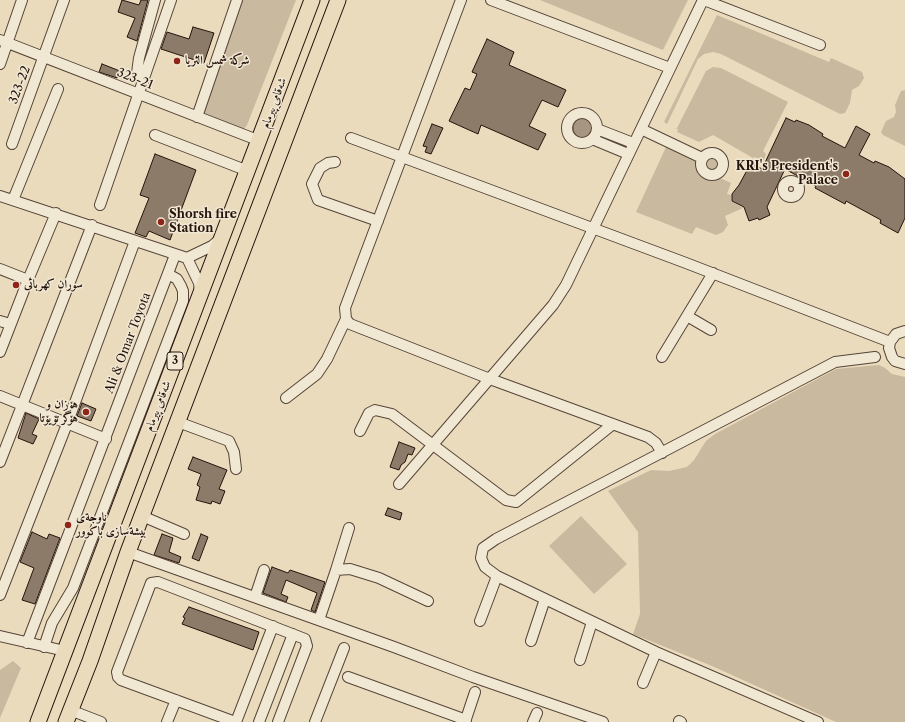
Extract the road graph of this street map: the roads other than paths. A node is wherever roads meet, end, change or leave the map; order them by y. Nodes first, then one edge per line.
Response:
1 (22, 0) edge
2 (64, 0) edge
3 (155, 0) edge
4 (172, 0) edge
5 (237, 0) edge
6 (312, 0) edge
7 (338, 0) edge
8 (461, 0) edge
9 (491, 0) edge
10 (703, 0) edge
11 (4, 42) edge
12 (820, 45) dead end
13 (44, 58) junction
14 (0, 64) edge
15 (670, 68) junction
16 (143, 82) junction
17 (58, 89) dead end
18 (139, 94) junction
19 (197, 117) junction
20 (597, 129) junction
21 (640, 129) junction
22 (155, 136) dead end
23 (351, 138) dead end
24 (592, 139) junction
25 (260, 141) junction
26 (12, 144) dead end
27 (633, 144) junction
28 (628, 154) junction
29 (402, 157) junction
30 (702, 158) dead end
31 (335, 162) dead end
32 (248, 171) junction
33 (0, 196) edge
34 (13, 200) junction
35 (100, 205) dead end
36 (56, 213) junction
37 (378, 221) junction
38 (92, 225) junction
39 (593, 229) junction
40 (221, 238) junction
41 (135, 241) junction
42 (175, 255) junction
43 (187, 258) junction
44 (0, 269) edge
45 (713, 273) junction
46 (168, 274) junction
47 (28, 280) junction
48 (200, 293) junction
49 (189, 304) junction
50 (687, 316) junction
51 (346, 319) junction
52 (0, 320) edge
53 (10, 324) junction
54 (711, 330) dead end
55 (904, 330) edge
56 (890, 342) junction
57 (0, 352) edge
58 (662, 356) dead end
59 (875, 356) dead end
60 (905, 364) edge
61 (490, 379) junction
62 (0, 396) edge
63 (286, 398) dead end
64 (21, 405) junction
65 (178, 422) junction
66 (67, 424) junction
67 (613, 424) junction
68 (360, 431) dead end
69 (106, 439) junction
70 (432, 446) junction
71 (662, 453) junction
72 (0, 462) edge
73 (236, 469) dead end
74 (399, 484) dead end
75 (121, 504) junction
76 (143, 513) junction
77 (349, 528) dead end
78 (184, 534) dead end
79 (128, 552) junction
80 (264, 570) dead end
81 (336, 570) junction
82 (497, 576) junction
83 (0, 595) edge
84 (255, 597) junction
85 (545, 599) junction
86 (428, 601) dead end
87 (318, 620) junction
88 (480, 621) dead end
89 (592, 622) junction
90 (272, 626) junction
91 (293, 634) junction
92 (0, 636) edge
93 (531, 641) dead end
94 (27, 643) junction
95 (44, 647) junction
96 (344, 648) dead end
97 (65, 651) junction
98 (656, 652) junction
99 (580, 660) dead end
100 (348, 677) dead end
101 (643, 683) dead end
102 (475, 692) dead end
103 (176, 700) junction
104 (68, 716) edge
105 (465, 721) edge
106 (38, 722) edge
107 (101, 722) edge
108 (167, 722) edge
109 (235, 722) edge
110 (259, 722) edge
111 (278, 722) edge
112 (315, 722) edge
113 (603, 722) edge
114 (818, 722) edge

1 - 11 street
2 - 13 street, 323-22
3 - 16 street
4 - 16 street
5 - 19 street
6 - 25 highway, شەقامی پیرمام / 3
7 - 65 highway, شەقامی پیرمام / 3
8 - 29 street
9 - 15 street
10 - 12 street
10 - 15 street
11 - 13 street, 323-21
11 - 14 street
13 - 18 street, 323-21
13 - 26 street, 323-22
15 - 21 street
16 - 18 street
17 - 34 street
18 - 19 street, 323-21
18 - 35 street
19 - 25 street, 323-21
20 - 24 street
20 - 24 street
20 - 27 street
21 - 27 street
21 - 30 street
22 - 32 street
23 - 29 street
24 - 28 street
25 - 32 highway, شەقامی پیرمام / 3
27 - 28 street
28 - 39 street
29 - 37 street
29 - 39 street
31 - 37 street
32 - 40 highway, شەقامی پیرمام / 3
33 - 34 street
34 - 36 street
36 - 38 street
36 - 47 street
37 - 51 street
38 - 41 street
38 - 64 street
39 - 45 street
39 - 61 street
40 - 43 street
40 - 48 highway, شەقامی پیرمام / 3
41 - 42 street
41 - 66 street
42 - 43 street
42 - 46 street, Ali & Omar Toyota
43 - 48 street
44 - 47 street
45 - 50 street
45 - 56 street
46 - 49 street
46 - 69 street, Ali & Omar Toyota
47 - 53 street
48 - 49 highway, شەقامی پیرمام / 3
49 - 75 highway, شەقامی پیرمام / 3
49 - 95 street
50 - 54 street
50 - 58 street
51 - 61 street
51 - 63 street
52 - 53 street
53 - 57 street
55 - 56 street
56 - 60 street
59 - 71 street
61 - 67 street
61 - 70 street
62 - 64 street
64 - 66 street
64 - 72 street
65 - 73 street
65 - 76 highway, شەقامی پیرمام / 3
66 - 69 street
66 - 83 street
67 - 70 street
67 - 71 street
68 - 70 street
69 - 94 street, Ali & Omar Toyota
70 - 74 street
71 - 82 street
75 - 76 highway
75 - 97 highway, شەقامی پیرمام / 3
76 - 78 street
76 - 79 highway, شەقامی پیرمام / 3
77 - 81 street
79 - 84 street
79 - 104 highway, شەقامی پیرمام / 3
80 - 84 street
81 - 86 street
81 - 87 street
82 - 85 street
82 - 88 street
84 - 87 street
85 - 89 street
85 - 93 street
87 - 113 street
89 - 98 street
89 - 99 street
90 - 91 street
90 - 103 street
90 - 109 street
91 - 110 street
91 - 111 street
92 - 94 street
94 - 95 street
95 - 97 street
96 - 112 street
97 - 106 highway, شەقامی پیرمام / 3
98 - 101 street
98 - 114 street
100 - 105 street
102 - 105 street
103 - 108 street
103 - 109 street
104 - 107 street

